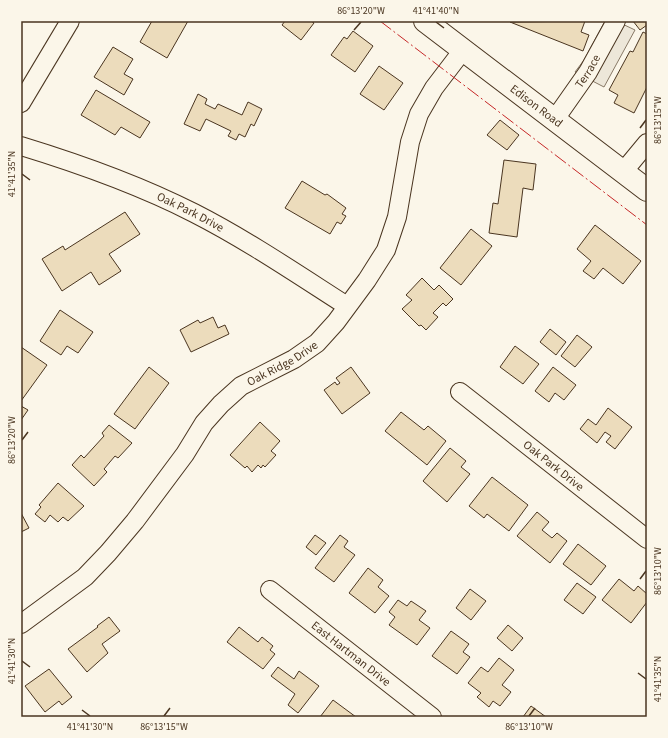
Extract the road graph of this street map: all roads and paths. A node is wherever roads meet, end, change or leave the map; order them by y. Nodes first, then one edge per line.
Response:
1 (70, 21) edge
2 (425, 21) edge
3 (616, 21) edge
4 (463, 50) junction
5 (21, 103) edge
6 (555, 119) junction
7 (647, 142) edge
8 (21, 146) edge
9 (623, 172) junction
10 (647, 190) edge
11 (347, 306) junction
12 (460, 392) dead end
13 (647, 539) edge
14 (270, 590) dead end
15 (21, 624) edge
16 (432, 717) edge

1 - 5 street
2 - 4 main road, Edison Road
3 - 6 street, Terrace
4 - 6 main road, Edison Road
4 - 11 street, Oak Ridge Drive
6 - 9 main road, Edison Road
7 - 9 street
8 - 11 street, Oak Park Drive
9 - 10 main road, Edison Road
11 - 15 street, Oak Ridge Drive
12 - 13 street, Oak Park Drive
14 - 16 street, East Hartman Drive

